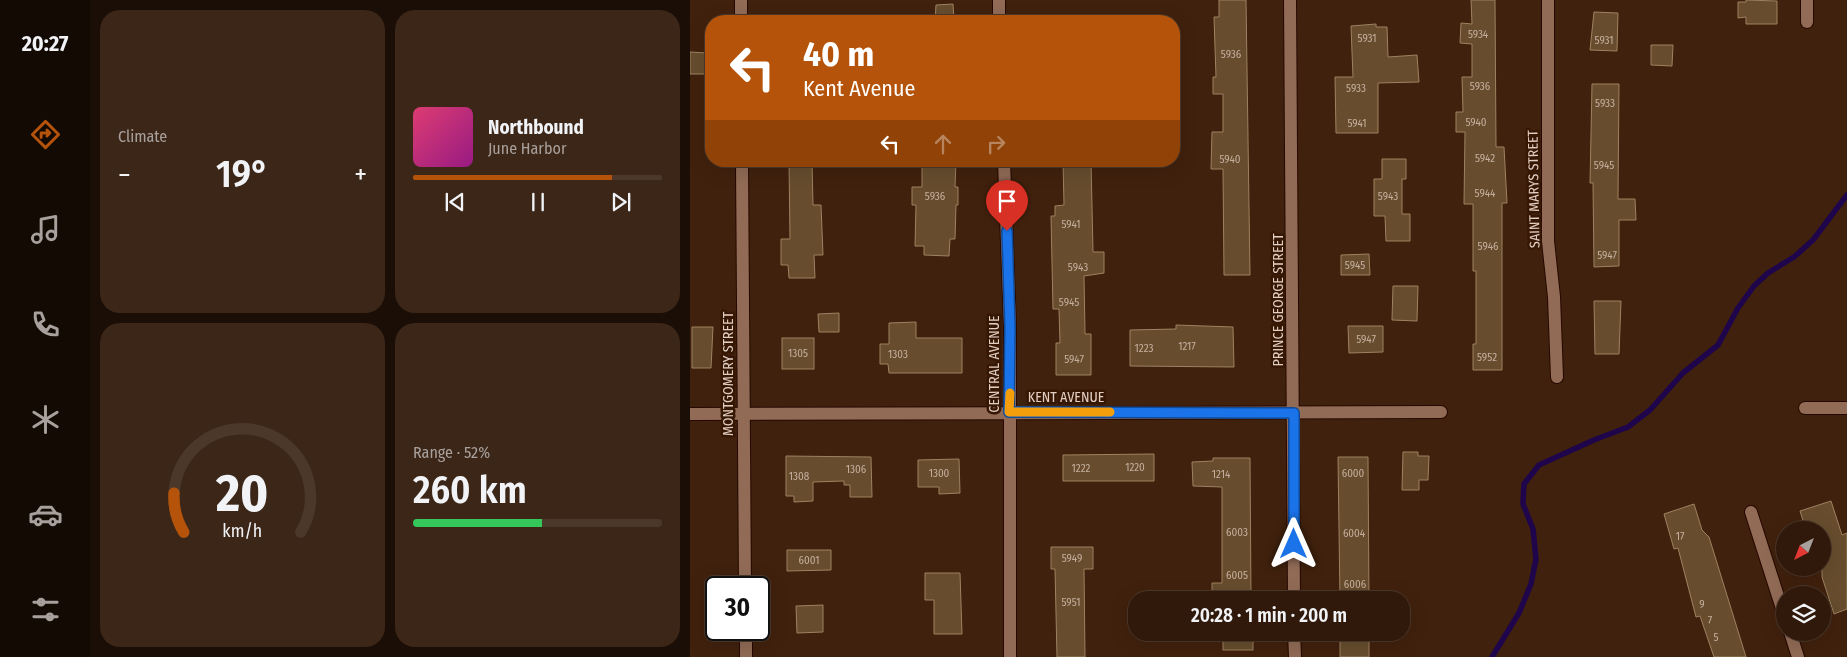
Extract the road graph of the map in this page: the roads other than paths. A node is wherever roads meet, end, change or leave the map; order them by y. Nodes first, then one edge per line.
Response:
1 (741, 0) edge
2 (999, 0) edge
3 (1290, 0) edge
4 (1548, 0) edge
5 (1807, 0) edge
6 (741, 15) edge
7 (999, 15) edge
8 (1807, 22) dead end
9 (742, 167) edge
10 (1004, 167) edge
11 (1557, 378) dead end
12 (1805, 408) dead end
13 (1847, 408) edge
14 (1009, 412) junction
15 (1442, 412) dead end
16 (1294, 413) junction
17 (690, 414) edge
18 (743, 414) junction
19 (1751, 512) dead end
20 (745, 576) edge
21 (1776, 590) edge
22 (1294, 591) edge
23 (746, 641) edge
24 (1294, 641) edge
25 (1793, 641) edge
26 (746, 657) edge
27 (1010, 657) edge
28 (1294, 657) edge
29 (1798, 657) edge

1 - 6 street
2 - 7 street
3 - 16 street, PRINCE GEORGE STREET
4 - 11 street, SAINT MARYS STREET
5 - 8 street
9 - 18 street, MONTGOMERY STREET
10 - 14 street, CENTRAL AVENUE
12 - 13 street
14 - 16 street, KENT AVENUE
14 - 18 street, KENT AVENUE
14 - 27 street, CENTRAL AVENUE
15 - 16 street, KENT AVENUE
16 - 22 street, PRINCE GEORGE STREET
17 - 18 street, KENT AVENUE
18 - 20 street, MONTGOMERY STREET
19 - 21 street
23 - 26 street
24 - 28 street
25 - 29 street

